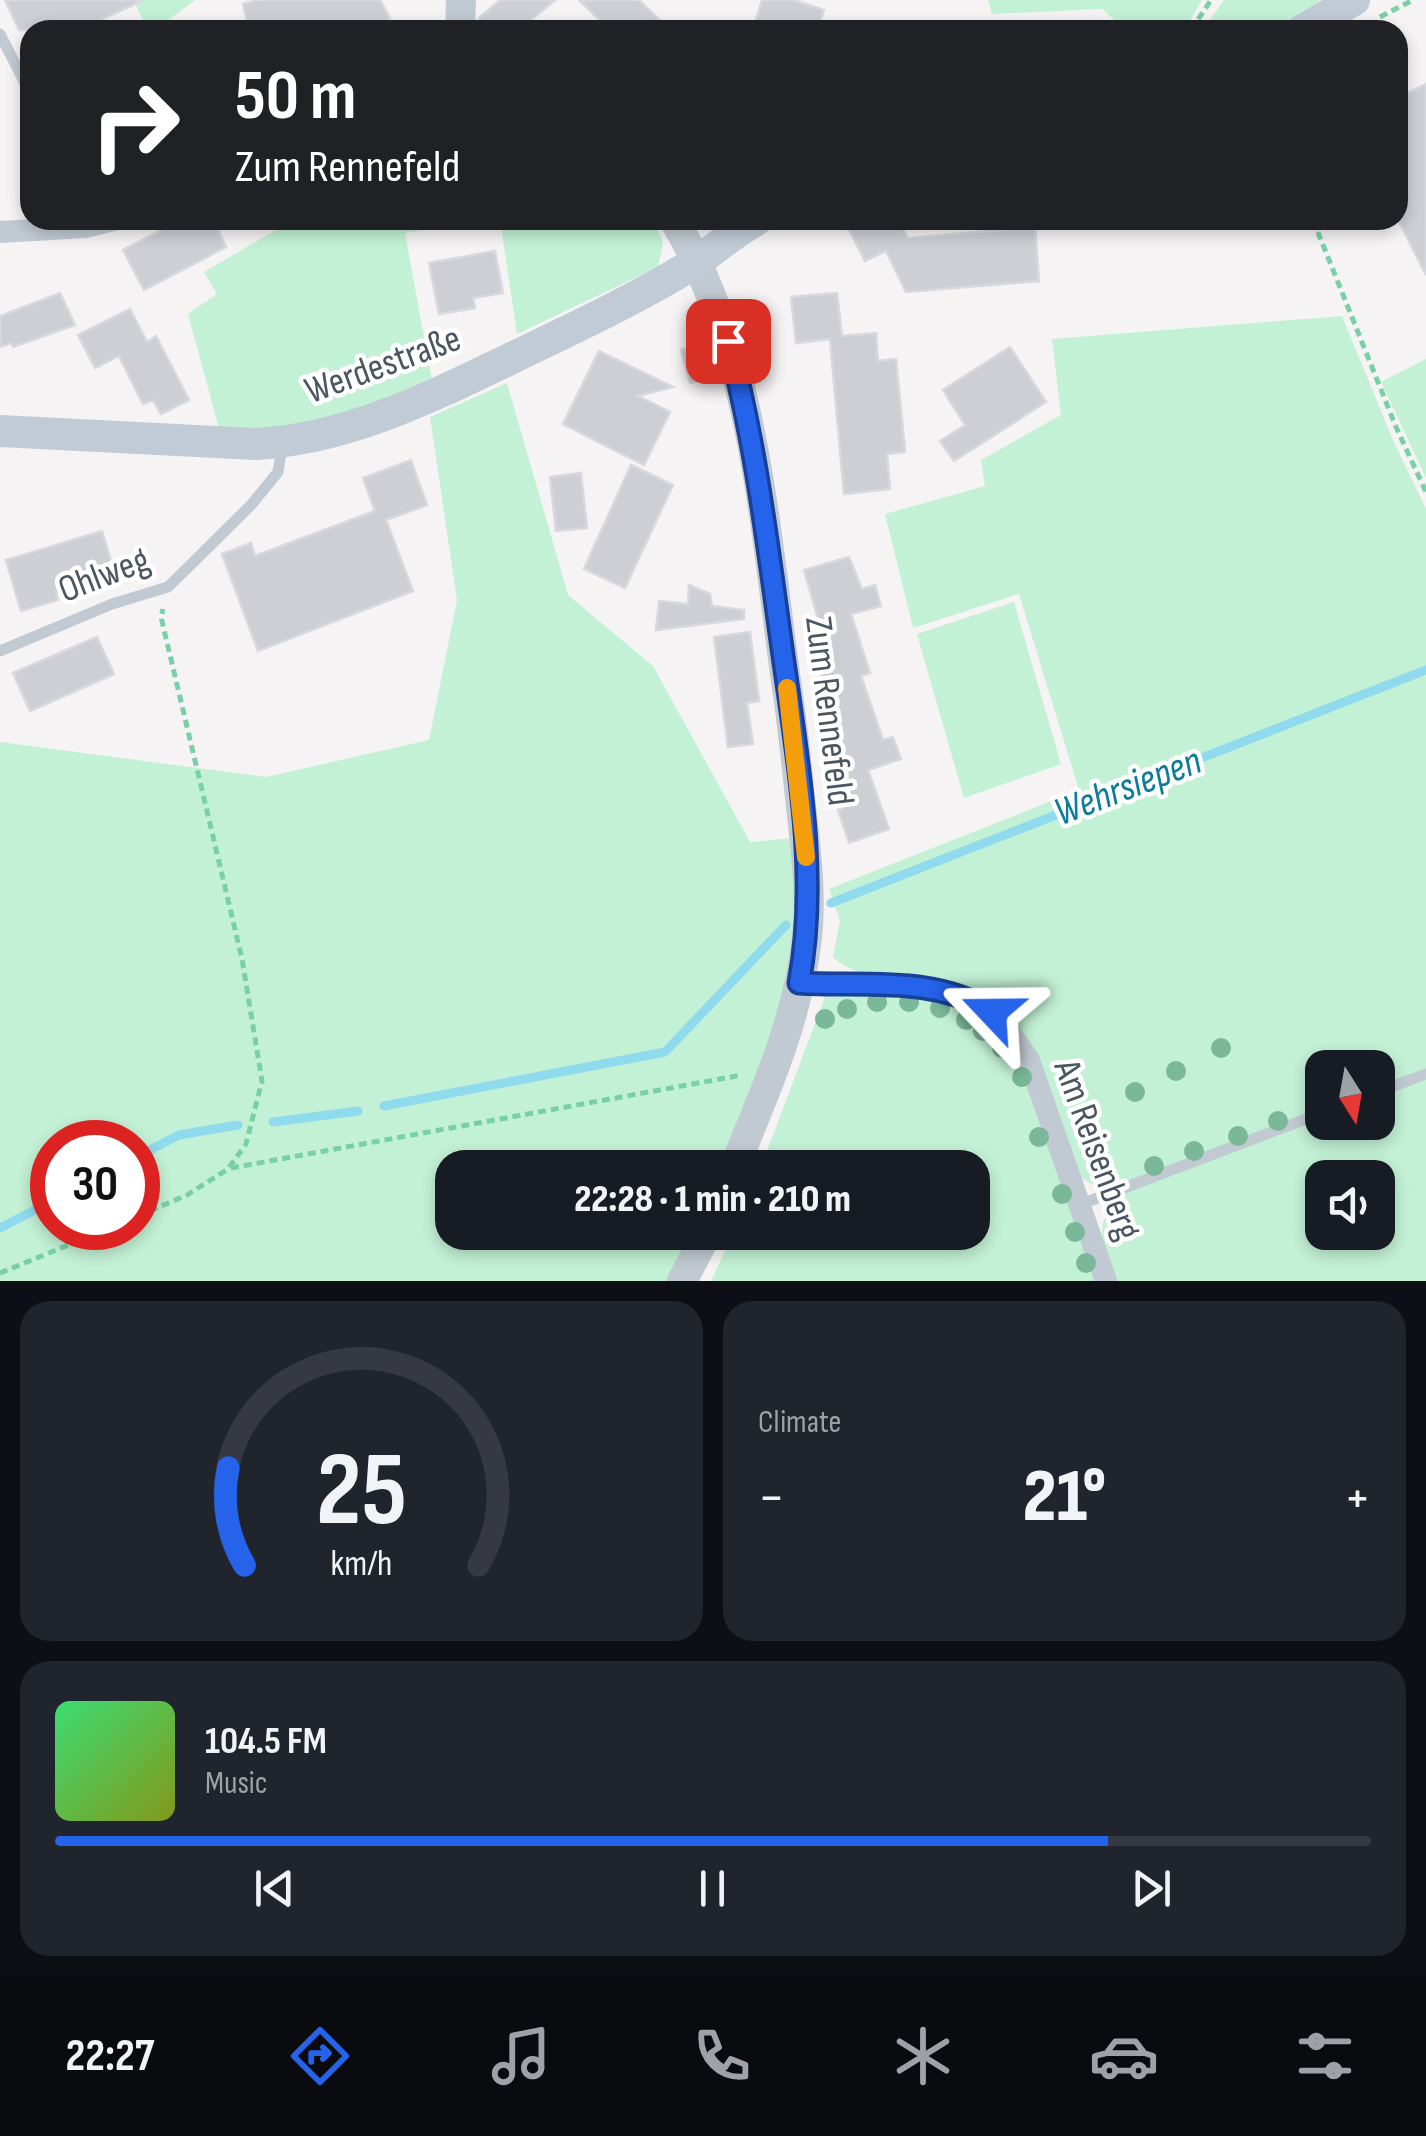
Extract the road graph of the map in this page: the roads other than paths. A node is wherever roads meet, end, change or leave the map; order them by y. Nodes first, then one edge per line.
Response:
1 (1362, 11) edge
2 (1334, 20) edge
3 (0, 34) edge
4 (20, 73) edge
5 (680, 230) edge
6 (742, 230) edge
7 (697, 261) junction
8 (0, 431) edge
9 (283, 442) junction
10 (0, 651) edge
11 (799, 983) junction
12 (1426, 1074) edge
13 (1395, 1086) edge
14 (1305, 1119) edge
15 (741, 1150) edge
16 (1078, 1205) junction
17 (698, 1250) edge
18 (682, 1281) edge
19 (1106, 1281) edge

1 - 2 main road
3 - 4 lane
5 - 7 street, Zum Rennefeld
6 - 7 main road, Werdestraße
7 - 9 main road, Werdestraße
7 - 11 street, Zum Rennefeld
8 - 9 main road, Werdestraße
9 - 10 lane, Ohlweg
11 - 15 street, Zum Rennefeld
11 - 16 street, Am Reisenberg
12 - 13 lane
14 - 16 lane
16 - 19 street, Am Reisenberg
17 - 18 street

